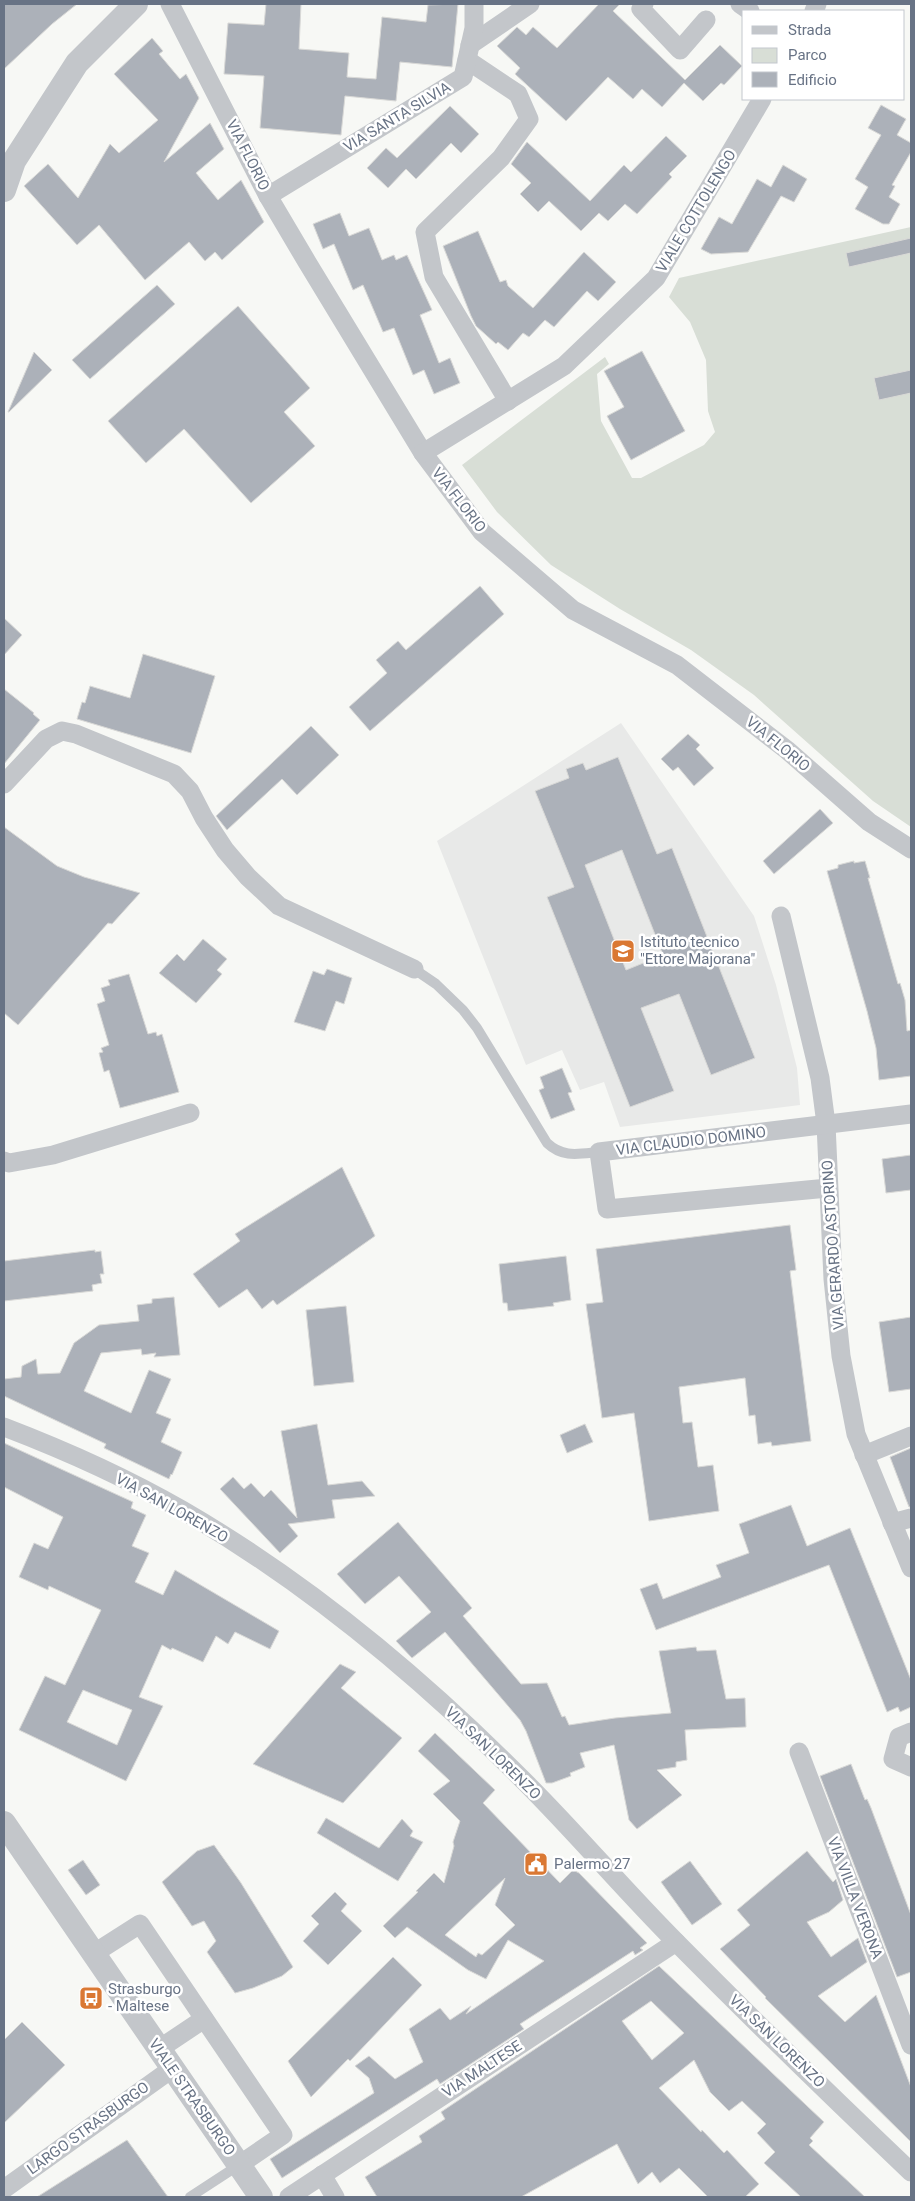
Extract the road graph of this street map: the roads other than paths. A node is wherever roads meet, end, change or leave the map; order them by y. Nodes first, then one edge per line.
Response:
1 (136, 4) edge
2 (170, 4) edge
3 (474, 4) edge
4 (530, 4) edge
5 (644, 4) edge
6 (706, 20) dead end
7 (468, 53) junction
8 (761, 100) edge
9 (4, 190) edge
10 (268, 196) junction
11 (508, 401) junction
12 (425, 456) junction
13 (4, 784) edge
14 (911, 849) edge
15 (780, 916) dead end
16 (414, 969) joint
17 (190, 1113) dead end
18 (911, 1114) edge
19 (826, 1124) junction
20 (599, 1152) junction
21 (4, 1161) edge
22 (828, 1188) junction
23 (4, 1427) edge
24 (911, 1436) edge
25 (864, 1455) junction
26 (911, 1518) edge
27 (892, 1522) junction
28 (911, 1568) edge
29 (911, 1732) edge
30 (799, 1752) dead end
31 (911, 1767) edge
32 (4, 1823) edge
33 (676, 1942) junction
34 (93, 1954) junction
35 (204, 2019) junction
36 (911, 2045) edge
37 (159, 2048) junction
38 (173, 2068) junction
39 (239, 2165) junction
40 (911, 2172) edge
41 (322, 2175) junction
42 (4, 2189) edge
43 (190, 2197) edge
44 (261, 2197) edge
45 (289, 2197) edge
46 (335, 2197) edge

1 - 9 street
2 - 10 street, VIA FLORIO
3 - 7 street, VIA SANTA SILVIA
4 - 7 street
5 - 6 street
7 - 10 street, VIA SANTA SILVIA
7 - 11 street
8 - 11 street, VIALE COTTOLENGO
10 - 12 street, VIA FLORIO
11 - 12 street, VIALE COTTOLENGO
12 - 14 street, VIA FLORIO
13 - 16 street
15 - 19 street, VIA GERARDO ASTORINO
16 - 20 lane
17 - 21 street
18 - 19 street, VIA CLAUDIO DOMINO
19 - 20 street, VIA CLAUDIO DOMINO
19 - 22 street, VIA GERARDO ASTORINO
20 - 22 street, VIA CLAUDIO DOMINO
22 - 25 street, VIA GERARDO ASTORINO
23 - 33 street, VIA SAN LORENZO
24 - 25 street
25 - 27 street, VIA GERARDO ASTORINO
26 - 27 street
27 - 28 street, VIA GERARDO ASTORINO
29 - 31 street
30 - 36 street, VIA VILLA VERONA
32 - 34 street, VIALE STRASBURGO
33 - 40 street, VIA SAN LORENZO
33 - 41 street, VIA MALTESE
34 - 35 street
34 - 37 street, VIALE STRASBURGO
35 - 37 street
35 - 39 street
37 - 38 street, VIALE STRASBURGO
38 - 39 street, VIALE STRASBURGO
38 - 42 street, LARGO STRASBURGO
39 - 43 lane
39 - 44 street, VIALE STRASBURGO
41 - 45 street, VIA MALTESE
41 - 46 street

